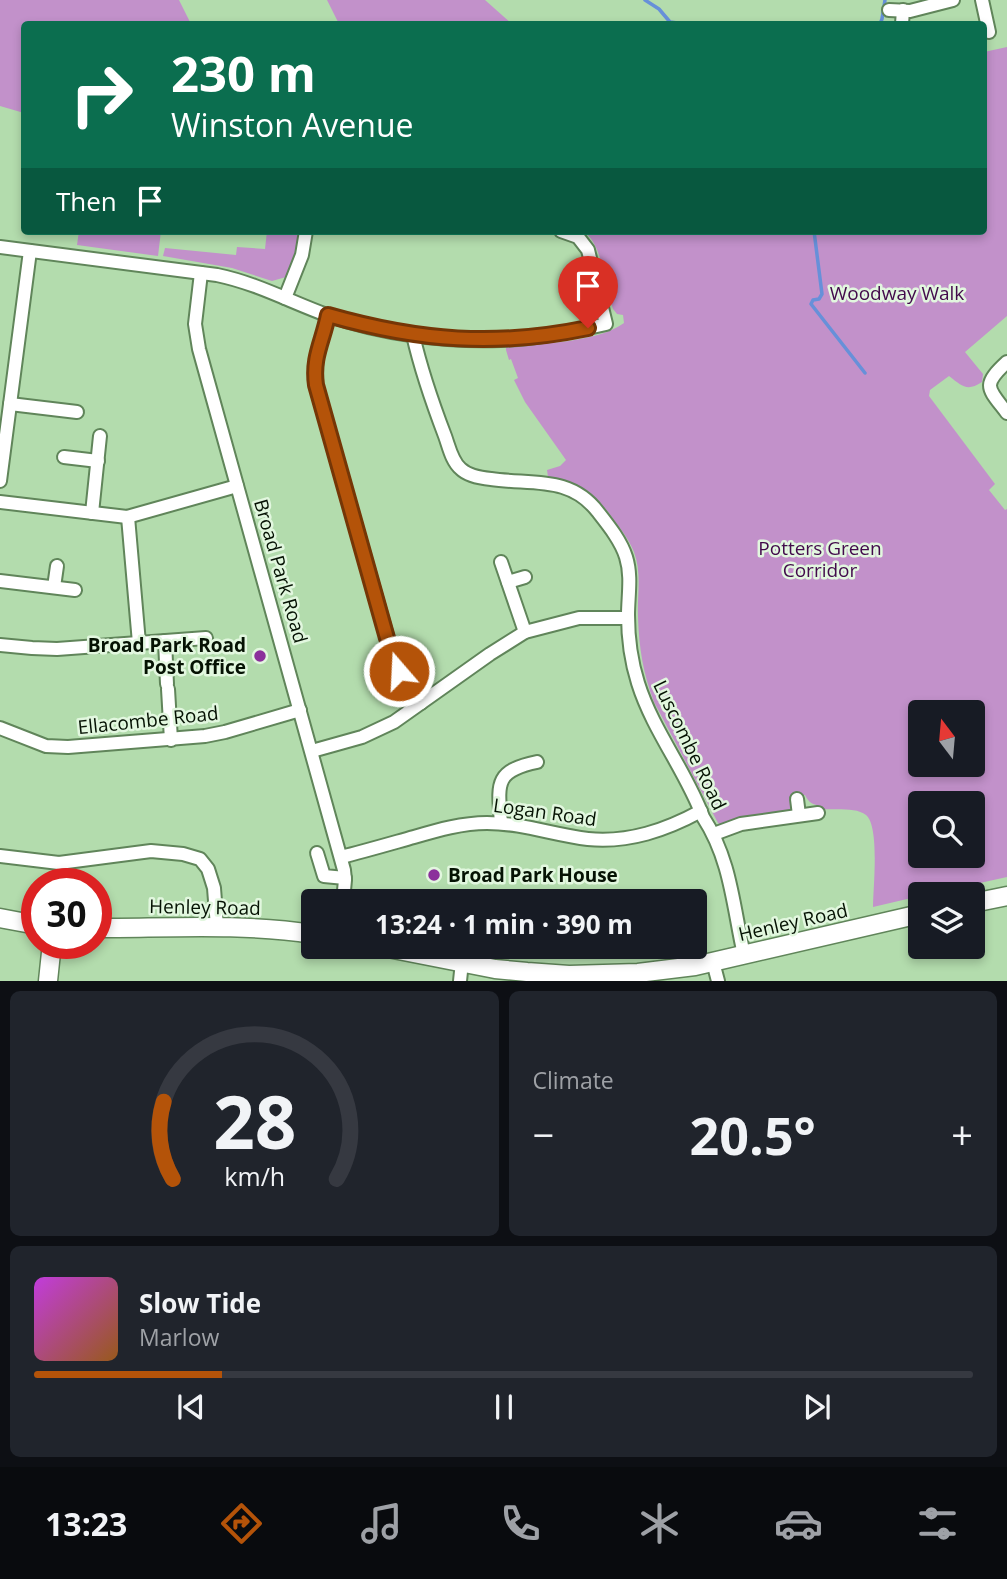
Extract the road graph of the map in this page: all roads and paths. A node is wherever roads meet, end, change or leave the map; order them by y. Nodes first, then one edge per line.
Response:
1 (953, 0) edge
2 (982, 0) edge
3 (901, 21) edge
4 (987, 21) edge
5 (987, 23) edge
6 (989, 32) dead end
7 (305, 235) edge
8 (572, 235) edge
9 (0, 247) edge
10 (30, 251) junction
11 (201, 273) junction
12 (285, 298) junction
13 (328, 315) junction
14 (412, 335) junction
15 (1007, 362) edge
16 (10, 404) junction
17 (78, 412) dead end
18 (1007, 413) edge
19 (100, 436) dead end
20 (3, 438) edge
21 (64, 457) dead end
22 (98, 461) junction
23 (0, 481) edge
24 (237, 486) junction
25 (0, 502) edge
26 (92, 513) junction
27 (128, 517) junction
28 (501, 562) dead end
29 (57, 566) dead end
30 (524, 577) dead end
31 (0, 581) edge
32 (508, 582) junction
33 (54, 587) junction
34 (75, 590) dead end
35 (628, 618) junction
36 (526, 632) junction
37 (206, 638) dead end
38 (164, 641) junction
39 (139, 643) junction
40 (0, 645) edge
41 (421, 703) junction
42 (300, 710) junction
43 (0, 728) edge
44 (171, 740) junction
45 (312, 751) junction
46 (537, 762) dead end
47 (797, 799) dead end
48 (701, 811) junction
49 (818, 813) dead end
50 (799, 815) junction
51 (501, 824) junction
52 (714, 834) junction
53 (317, 853) dead end
54 (0, 856) edge
55 (341, 858) junction
56 (345, 878) junction
57 (344, 889) edge
58 (1007, 896) edge
59 (985, 901) edge
60 (908, 917) edge
61 (0, 918) edge
62 (21, 922) edge
63 (217, 927) junction
64 (112, 928) edge
65 (301, 932) edge
66 (744, 955) junction
67 (50, 959) edge
68 (446, 959) edge
69 (462, 962) junction
70 (713, 962) junction
71 (48, 981) edge
72 (460, 981) edge
73 (718, 981) edge

1 - 3 street
2 - 4 street
5 - 6 street
7 - 12 street
8 - 14 street
9 - 10 street
10 - 11 street
10 - 16 street
11 - 12 street
11 - 24 street, Broad Park Road
12 - 13 street
13 - 14 street
13 - 41 street
14 - 35 street, Luscombe Road
15 - 18 street
16 - 17 street
16 - 20 street
19 - 22 street
20 - 23 street
21 - 22 street
22 - 26 street
24 - 27 street
24 - 42 street, Broad Park Road
25 - 26 street
26 - 27 street
27 - 39 street
28 - 32 street
29 - 33 street
30 - 32 street
31 - 33 street
32 - 36 street
33 - 34 street
35 - 36 street
35 - 48 street, Luscombe Road
36 - 41 street
37 - 38 street
38 - 39 street
38 - 44 street
39 - 40 street
41 - 45 street
42 - 44 street, Ellacombe Road
42 - 45 street, Broad Park Road
43 - 44 street, Ellacombe Road
45 - 55 street, Broad Park Road
46 - 51 street
47 - 50 street
48 - 51 street, Logan Road
48 - 52 street, Luscombe Road
49 - 50 street
50 - 52 street
51 - 55 street, Logan Road
52 - 66 street, Luscombe Road
53 - 56 street
54 - 63 street
55 - 56 street, Broad Park Road
56 - 57 street, Broad Park Road
58 - 59 main road
60 - 66 main road, Henley Road
61 - 62 main road
63 - 64 main road, Henley Road
63 - 65 main road, Henley Road
66 - 70 main road, Henley Road
67 - 71 main road
68 - 69 main road, Henley Road
69 - 70 main road, Henley Road
69 - 72 street
70 - 73 street

